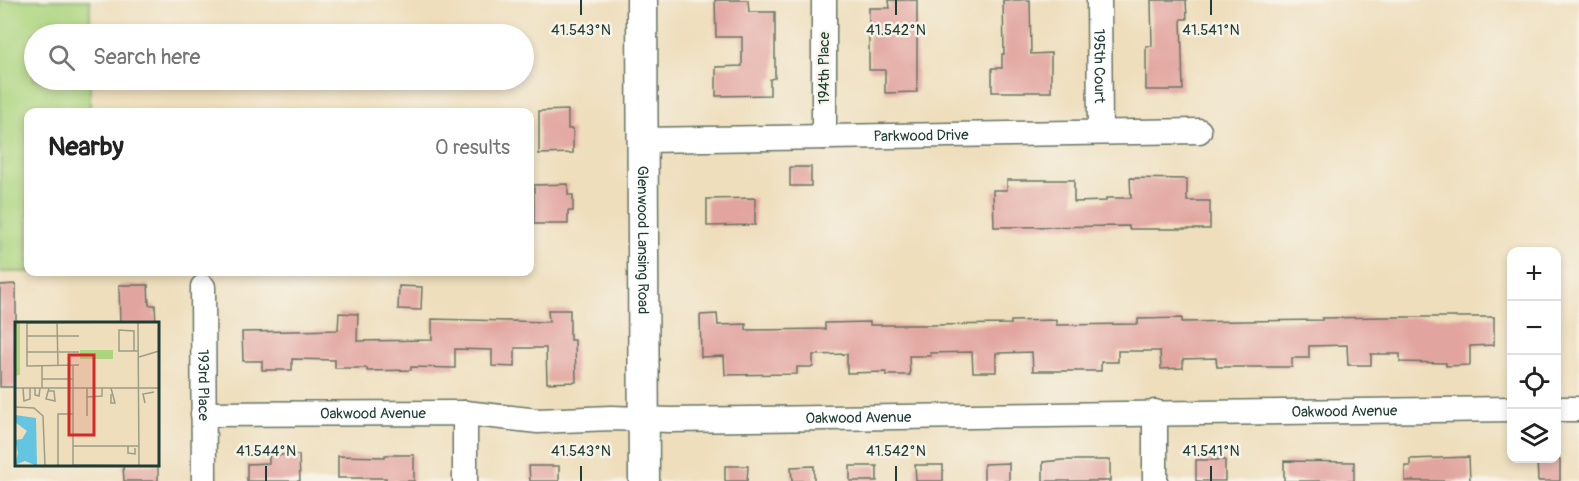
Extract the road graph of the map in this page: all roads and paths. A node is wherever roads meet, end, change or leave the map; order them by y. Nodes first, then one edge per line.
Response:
1 (642, 0) edge
2 (824, 0) edge
3 (1099, 0) edge
4 (1199, 131) dead end
5 (1100, 132) junction
6 (824, 137) junction
7 (642, 140) junction
8 (202, 287) dead end
9 (1561, 409) edge
10 (1579, 409) edge
11 (1507, 410) edge
12 (1155, 412) junction
13 (465, 413) junction
14 (203, 414) junction
15 (644, 420) junction
16 (204, 481) edge
17 (465, 481) edge
18 (644, 481) edge
19 (1155, 481) edge

1 - 7 main road, Glenwood Lansing Road
2 - 6 street, 194th Place
3 - 5 street, 195th Court
4 - 5 street, Parkwood Drive
5 - 6 street, Parkwood Drive
6 - 7 street, Parkwood Drive
7 - 15 main road, Glenwood Lansing Road
8 - 14 street, 193rd Place
9 - 10 street
11 - 12 street, Oakwood Avenue
12 - 15 street, Oakwood Avenue
12 - 19 street
13 - 14 street, Oakwood Avenue
13 - 15 street, Oakwood Avenue
13 - 17 street
14 - 16 street, 193rd Place
15 - 18 main road, Glenwood Lansing Road

